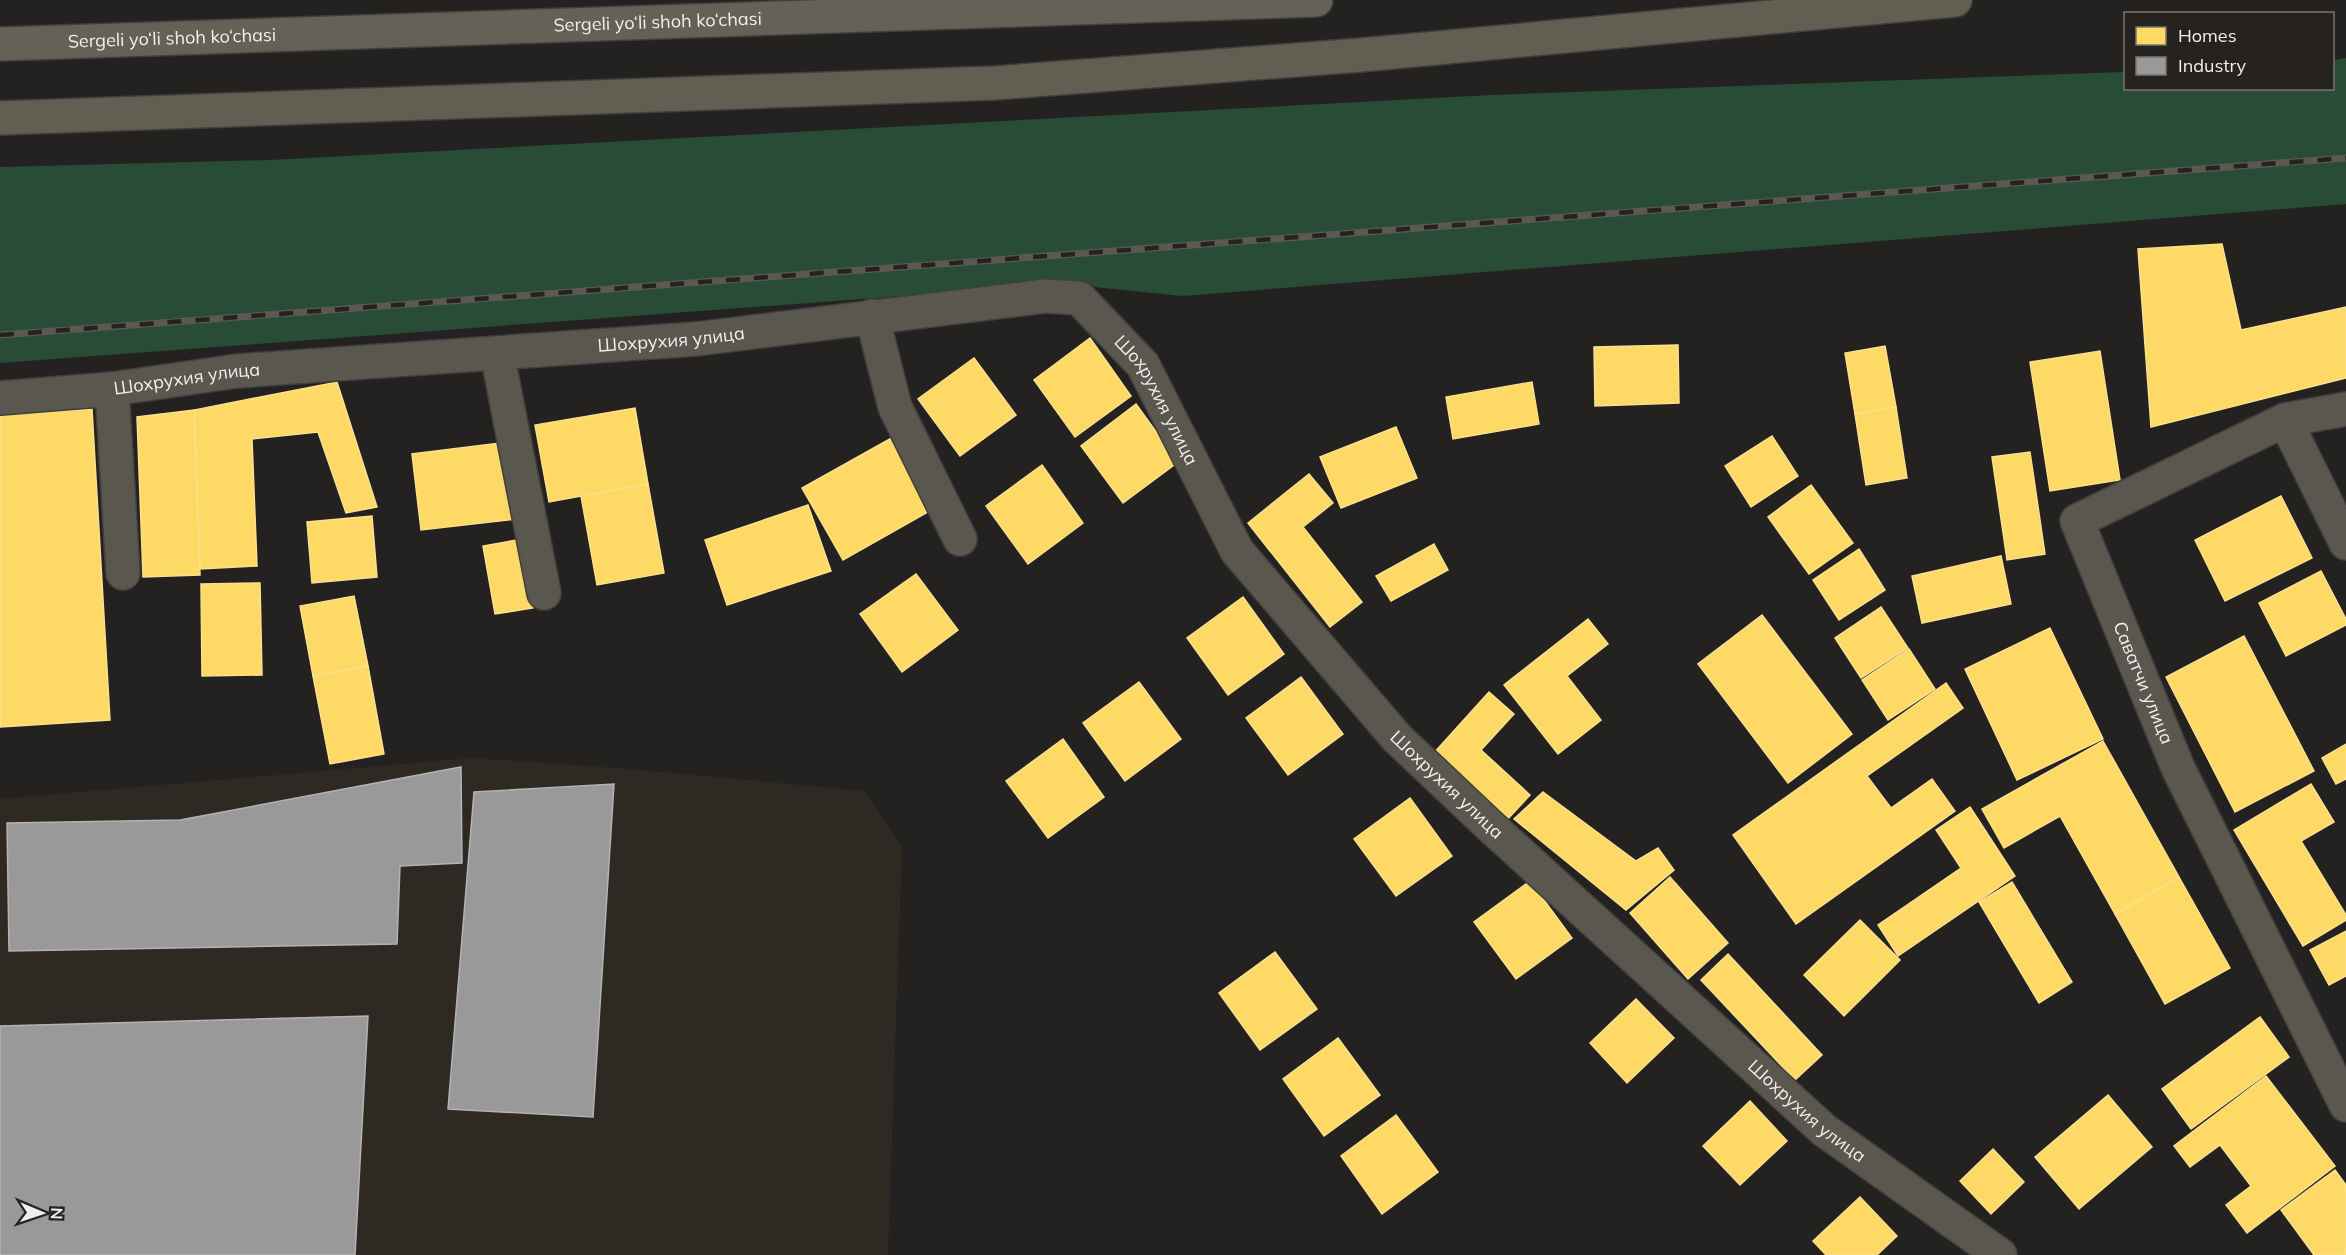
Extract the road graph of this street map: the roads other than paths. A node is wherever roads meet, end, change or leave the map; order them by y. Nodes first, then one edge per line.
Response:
1 (1316, 0) edge
2 (1954, 0) edge
3 (0, 44) edge
4 (0, 118) edge
5 (872, 316) junction
6 (497, 353) junction
7 (112, 389) junction
8 (0, 398) edge
9 (2346, 409) edge
10 (2285, 420) junction
11 (960, 539) dead end
12 (2346, 543) edge
13 (123, 573) dead end
14 (544, 593) dead end
15 (2346, 1105) edge
16 (2000, 1255) edge

1 - 3 main road, Sergeli yo‘li shoh ko‘chasi
2 - 4 highway
5 - 6 street, Шохрухия улица
5 - 11 street
5 - 16 street, Шохрухия улица
6 - 7 street, Шохрухия улица
6 - 14 street
7 - 8 street, Шохрухия улица
7 - 13 street
9 - 10 street, Саватчи улица
10 - 12 street
10 - 15 street, Саватчи улица

